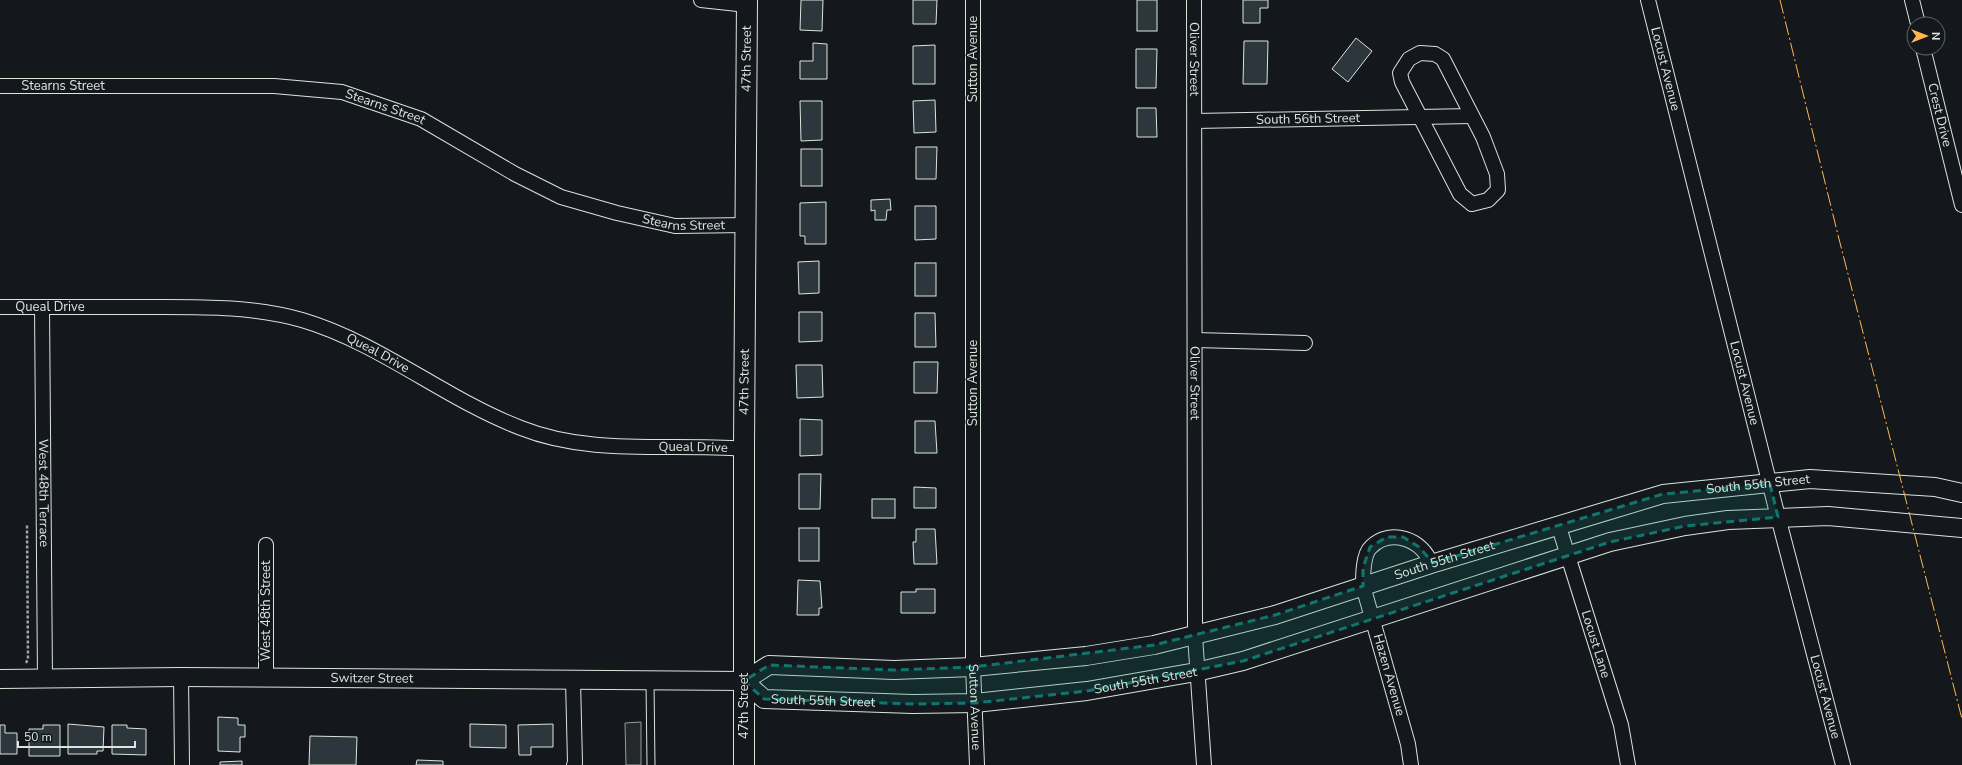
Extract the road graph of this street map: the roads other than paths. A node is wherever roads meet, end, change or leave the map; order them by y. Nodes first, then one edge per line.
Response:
1 (701, 0) edge
2 (973, 0) edge
3 (1194, 0) edge
4 (1648, 0) edge
5 (1912, 0) edge
6 (747, 3) edge
7 (1916, 16) edge
8 (1925, 56) edge
9 (0, 86) edge
10 (1472, 116) junction
11 (1421, 118) junction
12 (1195, 121) junction
13 (1962, 205) edge
14 (746, 225) junction
15 (0, 306) edge
16 (42, 307) junction
17 (1195, 340) junction
18 (1305, 343) dead end
19 (744, 449) junction
20 (1770, 484) junction
21 (1962, 493) edge
22 (1778, 517) junction
23 (1558, 524) junction
24 (1962, 528) edge
25 (266, 544) dead end
26 (1569, 557) junction
27 (1431, 564) junction
28 (1363, 586) junction
29 (1374, 620) junction
30 (1194, 636) junction
31 (973, 667) junction
32 (1196, 672) junction
33 (181, 677) junction
34 (45, 678) junction
35 (266, 678) junction
36 (0, 679) edge
37 (573, 680) junction
38 (650, 681) junction
39 (744, 681) junction
40 (975, 703) junction
41 (182, 765) edge
42 (574, 765) edge
43 (651, 765) edge
44 (744, 765) edge
45 (977, 765) edge
46 (1204, 765) edge
47 (1411, 765) edge
48 (1628, 765) edge
49 (1843, 765) edge

1 - 6 street
2 - 31 street, Sutton Avenue
3 - 12 street, Oliver Street
4 - 20 street, Locust Avenue
5 - 7 street
6 - 14 main road, 47th Street
8 - 13 street, Crest Drive
9 - 14 street, Stearns Street
10 - 11 street, South 56th Street
10 - 11 street
10 - 11 street
11 - 12 street, South 56th Street
12 - 17 street, Oliver Street
14 - 19 main road, 47th Street
15 - 16 street, Queal Drive
16 - 19 street, Queal Drive
16 - 34 street, West 48th Terrace
17 - 18 street
17 - 30 street, Oliver Street
19 - 39 main road, 47th Street
20 - 21 street, South 55th Street
20 - 22 street, Locust Avenue
20 - 23 street, South 55th Street
22 - 24 street, South 55th Street
22 - 26 street, South 55th Street
22 - 49 street, Locust Avenue
23 - 26 street, Locust Lane
23 - 27 street, South 55th Street
25 - 35 street, West 48th Street
26 - 29 street, South 55th Street
26 - 48 street, Locust Lane
27 - 28 street, South 55th Street
27 - 28 street, Hazen Avenue
28 - 29 street, Hazen Avenue
28 - 30 street, South 55th Street
29 - 32 street, South 55th Street
29 - 47 street, Hazen Avenue
30 - 31 street, South 55th Street
30 - 32 street, Oliver Street
31 - 39 street, South 55th Street
31 - 40 street, Sutton Avenue
32 - 40 street, South 55th Street
32 - 46 street, Oliver Street
33 - 34 street, Switzer Street
33 - 35 street, Switzer Street
33 - 41 street
34 - 36 street, Switzer Street
35 - 37 street, Switzer Street
37 - 38 street, Switzer Street
37 - 42 street
38 - 39 street, Switzer Street
38 - 43 lane
39 - 40 street, South 55th Street
39 - 44 main road, 47th Street
40 - 45 street, Sutton Avenue

